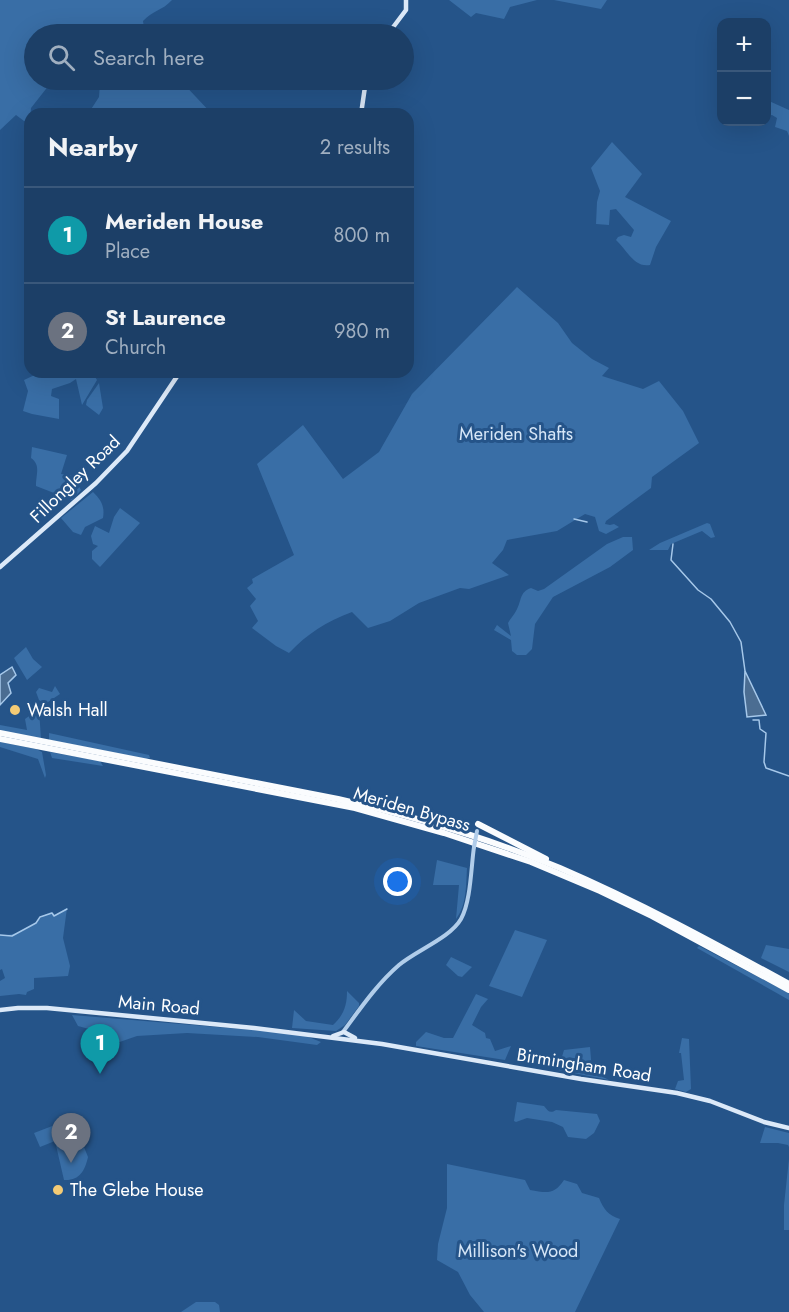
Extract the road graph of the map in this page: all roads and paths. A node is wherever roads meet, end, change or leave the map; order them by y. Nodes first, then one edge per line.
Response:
1 (406, 0) edge
2 (396, 24) edge
3 (365, 90) edge
4 (363, 108) edge
5 (176, 378) edge
6 (0, 567) edge
7 (0, 733) edge
8 (0, 739) edge
9 (214, 777) junction
10 (231, 781) junction
11 (478, 828) joint
12 (559, 868) junction
13 (789, 984) edge
14 (789, 990) edge
15 (0, 1010) edge
16 (344, 1035) junction
17 (789, 1128) edge

1 - 2 main road
3 - 4 main road
5 - 6 main road, Fillongley Road
7 - 9 highway, Meriden Bypass
8 - 9 highway, Meriden Bypass
9 - 10 highway, Meriden Bypass
10 - 12 highway, Meriden Bypass
10 - 14 highway, Meriden Bypass
11 - 12 highway
11 - 16 street, bridge
12 - 13 highway, Meriden Bypass
15 - 16 main road, Main Road
16 - 17 main road, Birmingham Road

